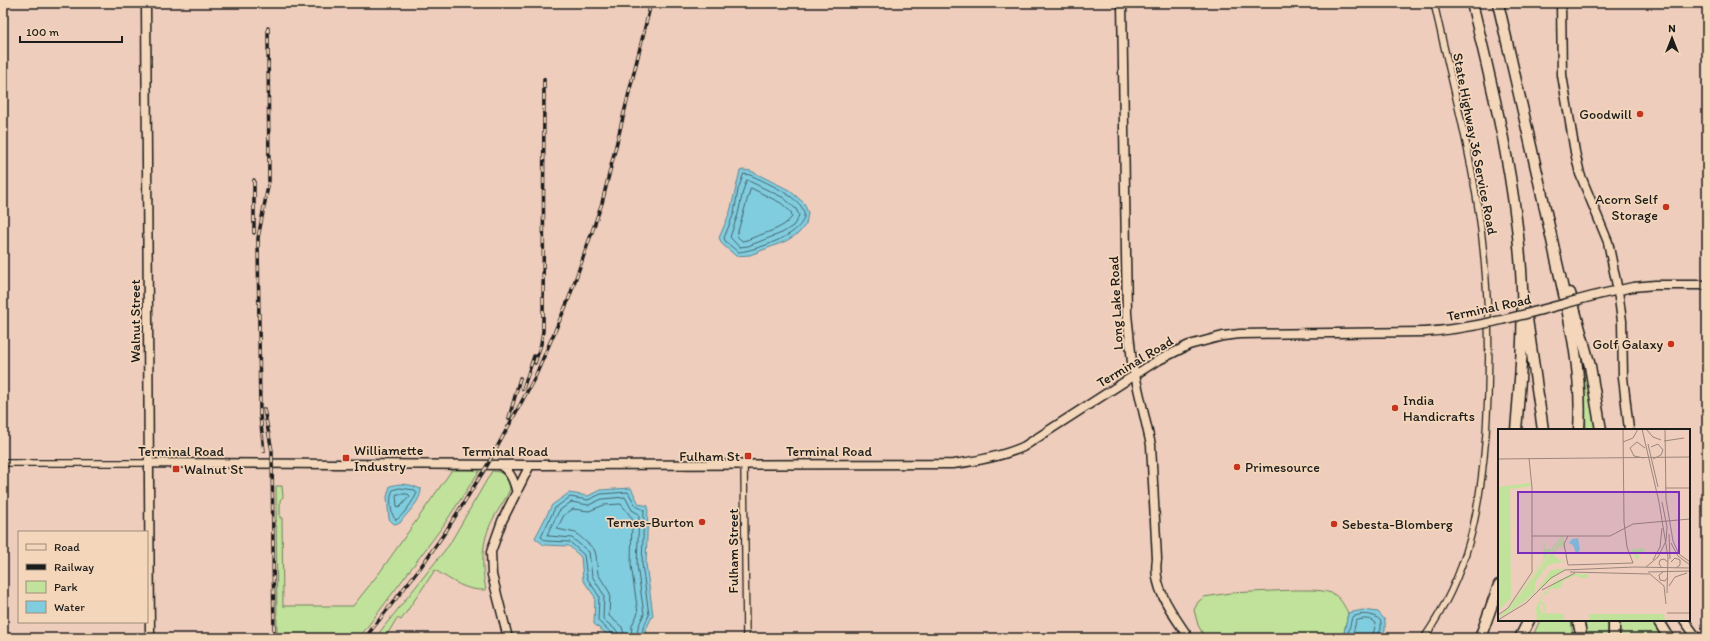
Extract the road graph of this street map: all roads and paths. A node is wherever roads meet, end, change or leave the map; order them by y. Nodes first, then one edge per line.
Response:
1 (146, 3) edge
2 (1122, 3) edge
3 (1434, 3) edge
4 (1472, 3) edge
5 (1498, 3) edge
6 (1561, 3) edge
7 (1539, 177) junction
8 (1707, 285) edge
9 (1522, 289) junction
10 (1618, 291) junction
11 (1135, 375) junction
12 (1516, 429) edge
13 (1543, 429) edge
14 (1579, 429) edge
15 (1601, 429) edge
16 (1629, 429) edge
17 (3, 463) edge
18 (148, 463) junction
19 (744, 464) junction
20 (500, 465) junction
21 (530, 465) junction
22 (517, 493) junction
23 (1498, 589) edge
24 (1528, 621) edge
25 (1578, 621) edge
26 (1614, 621) edge
27 (1659, 621) edge
28 (1685, 621) edge
29 (150, 638) edge
30 (508, 638) edge
31 (746, 638) edge
32 (1189, 638) edge
33 (1424, 638) edge
34 (1480, 638) edge
35 (1520, 638) edge
36 (1582, 638) edge
37 (1614, 638) edge
38 (1669, 638) edge
39 (1697, 638) edge

1 - 18 street, Walnut Street
2 - 11 street, Long Lake Road
3 - 33 street, State Highway 36 Service Road
4 - 9 highway
5 - 7 highway
6 - 10 street
7 - 14 highway
7 - 15 highway
8 - 10 street, Terminal Road
9 - 12 highway
9 - 13 highway
10 - 11 street, Terminal Road, bridge
10 - 16 street
11 - 19 street, Terminal Road
11 - 32 street, Long Lake Road
17 - 18 street, Terminal Road
18 - 20 street, Terminal Road
18 - 29 street, Walnut Street
19 - 21 street, Terminal Road
19 - 31 street, Fulham Street
20 - 21 street, Terminal Road
20 - 22 street
21 - 22 street
22 - 30 street
23 - 34 highway
24 - 35 highway
25 - 36 highway
26 - 37 highway
27 - 38 highway
28 - 39 street

